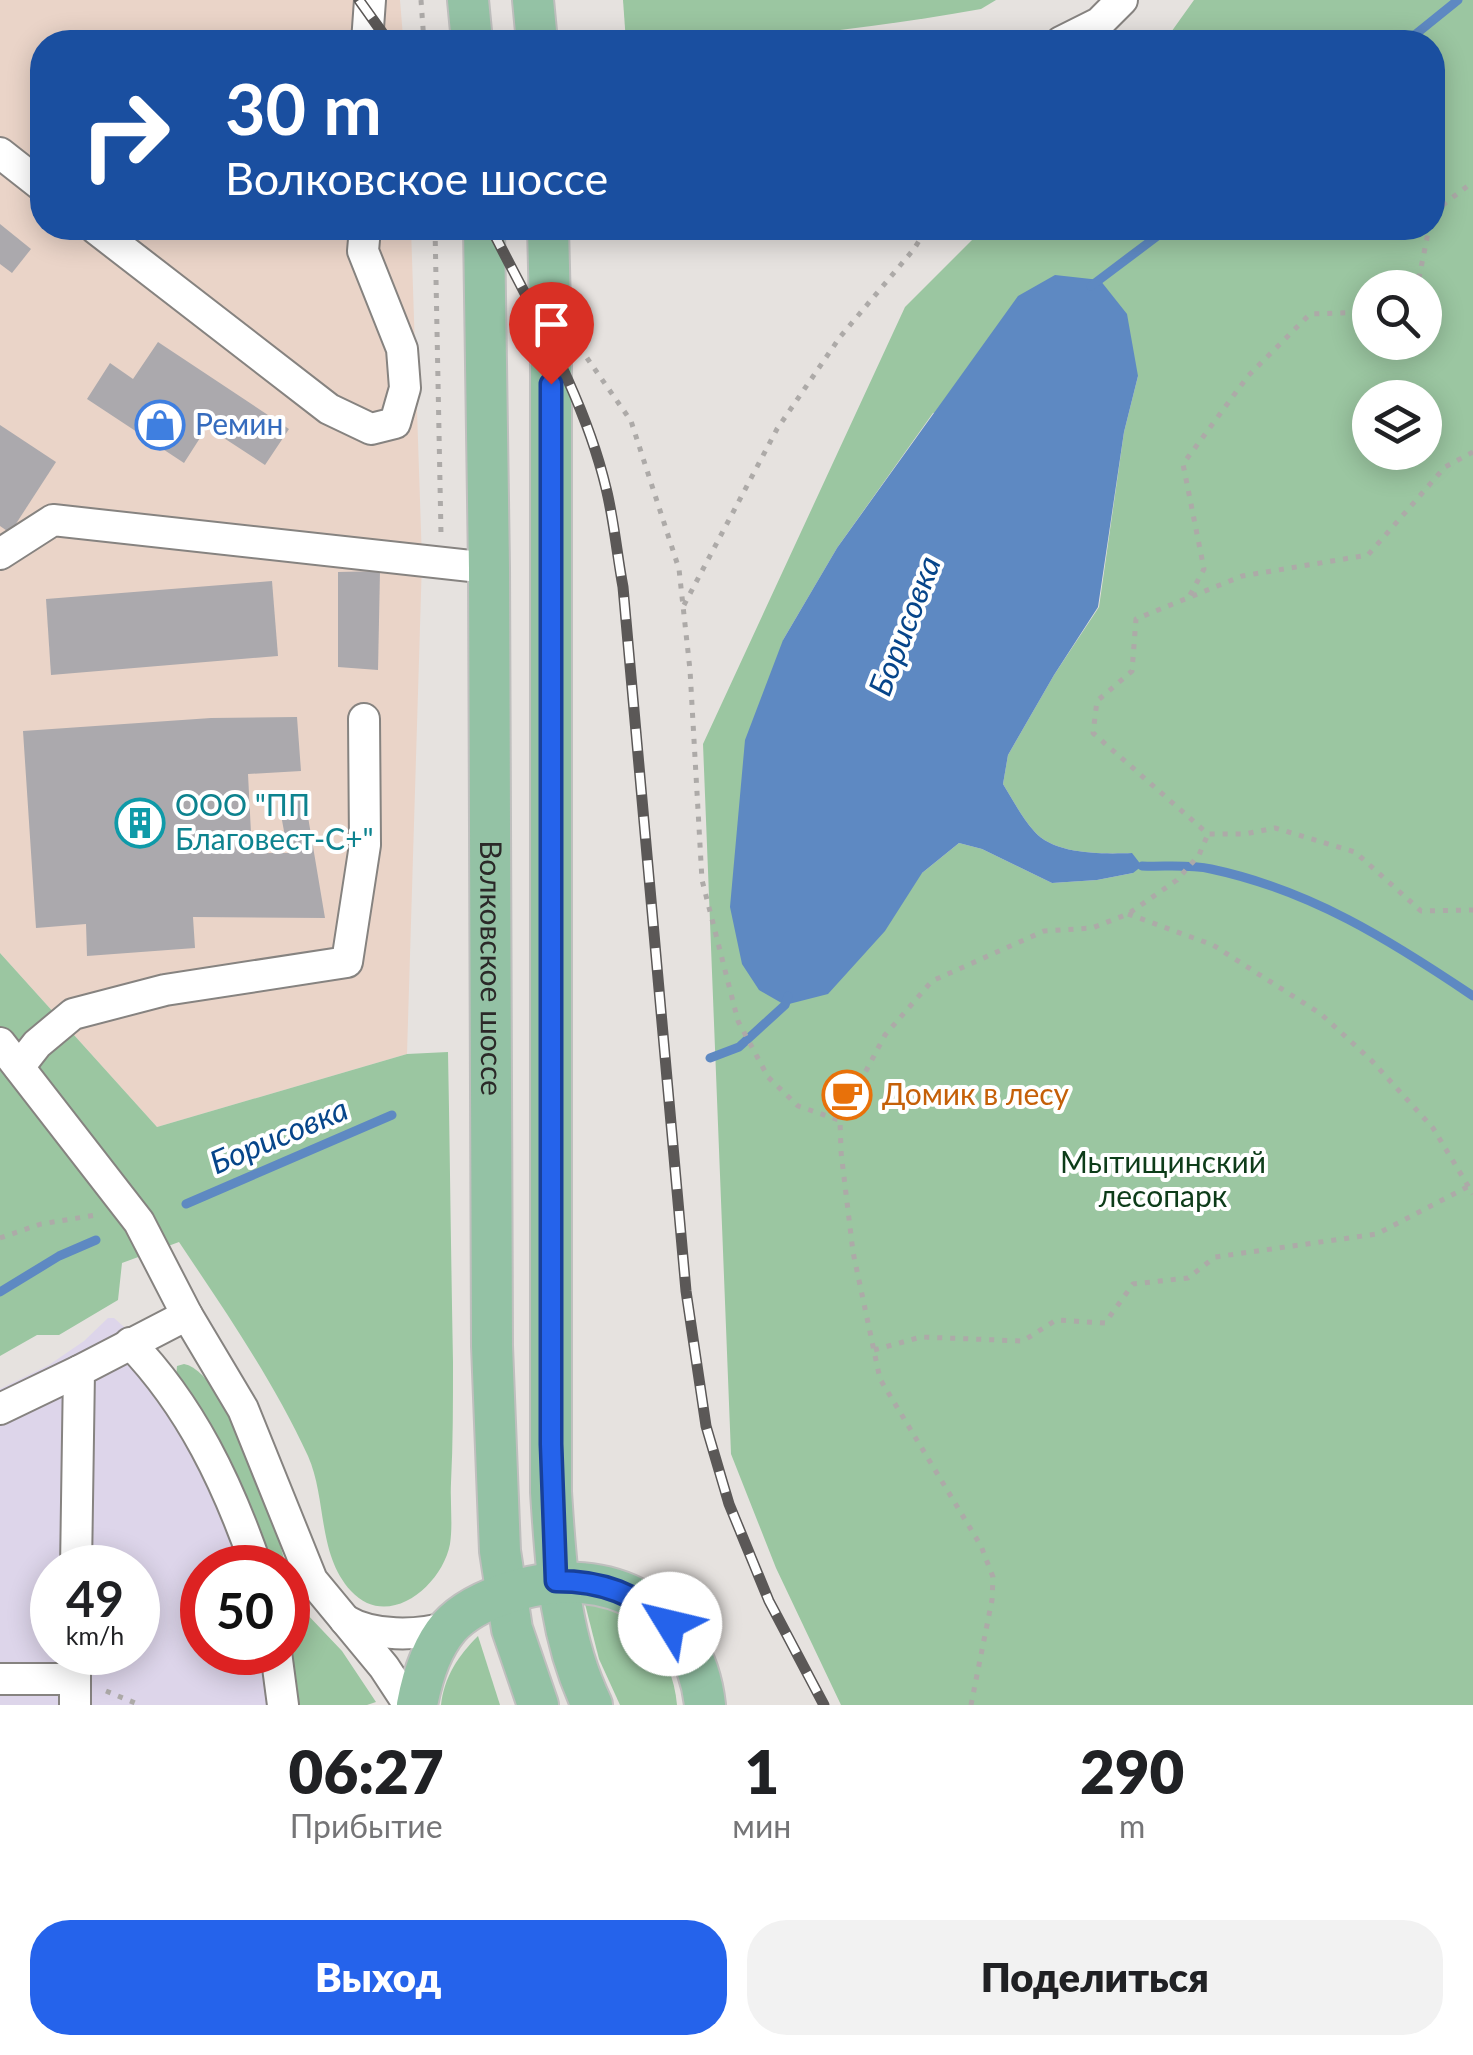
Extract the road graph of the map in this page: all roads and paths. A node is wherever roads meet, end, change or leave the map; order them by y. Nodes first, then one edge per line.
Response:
1 (370, 0) edge
2 (421, 0) edge
3 (468, 0) edge
4 (535, 0) edge
5 (1122, 0) edge
6 (367, 30) edge
7 (423, 30) edge
8 (471, 30) edge
9 (536, 30) edge
10 (546, 30) edge
11 (1085, 30) edge
12 (0, 153) edge
13 (30, 177) edge
14 (1473, 182) edge
15 (1445, 203) edge
16 (111, 240) edge
17 (364, 240) edge
18 (435, 240) edge
19 (484, 240) edge
20 (549, 240) edge
21 (919, 240) edge
22 (1427, 240) edge
23 (1420, 270) edge
24 (1352, 313) edge
25 (550, 326) junction
26 (1473, 452) edge
27 (0, 554) edge
28 (442, 563) junction
29 (489, 568) junction
30 (1188, 597) junction
31 (683, 608) junction
32 (364, 719) dead end
33 (1208, 834) junction
34 (1473, 910) edge
35 (1128, 914) junction
36 (9, 1055) edge
37 (840, 1120) junction
38 (1471, 1185) edge
39 (1473, 1194) edge
40 (129, 1209) junction
41 (0, 1238) edge
42 (186, 1315) junction
43 (130, 1342) junction
44 (874, 1350) junction
45 (79, 1371) junction
46 (0, 1408) edge
47 (76, 1545) edge
48 (249, 1545) edge
49 (556, 1581) junction
50 (506, 1593) junction
51 (339, 1616) junction
52 (448, 1627) junction
53 (279, 1675) edge
54 (0, 1678) edge
55 (75, 1679) edge
56 (283, 1705) edge
57 (409, 1705) edge
58 (418, 1705) edge
59 (538, 1705) edge
60 (592, 1705) edge
61 (706, 1705) edge
62 (971, 1705) edge

1 - 6 street
2 - 7 path
3 - 8 main road
4 - 9 main road
4 - 10 street
5 - 11 street
12 - 13 street
14 - 15 path
16 - 17 street
18 - 28 path
19 - 29 main road, Волковское шоссе
20 - 25 main road, Волковское шоссе
21 - 31 path
22 - 23 path
24 - 30 path
25 - 31 path
25 - 49 main road, Волковское шоссе
26 - 30 path
27 - 28 street
28 - 29 street
29 - 50 main road, Волковское шоссе
30 - 33 path
31 - 37 path
32 - 36 street
33 - 34 path
33 - 35 path
35 - 37 path
35 - 38 path
36 - 40 street
37 - 44 path
38 - 39 path
38 - 44 path
40 - 41 path
40 - 42 street
42 - 43 street
42 - 51 street
43 - 45 street
43 - 48 street
44 - 62 path
45 - 46 street
45 - 47 street
49 - 50 main road
49 - 60 main road, Волковское шоссе
49 - 61 main road
50 - 52 main road
50 - 59 main road, Волковское шоссе
51 - 52 street
51 - 57 street
52 - 58 main road
53 - 56 street
54 - 55 street

